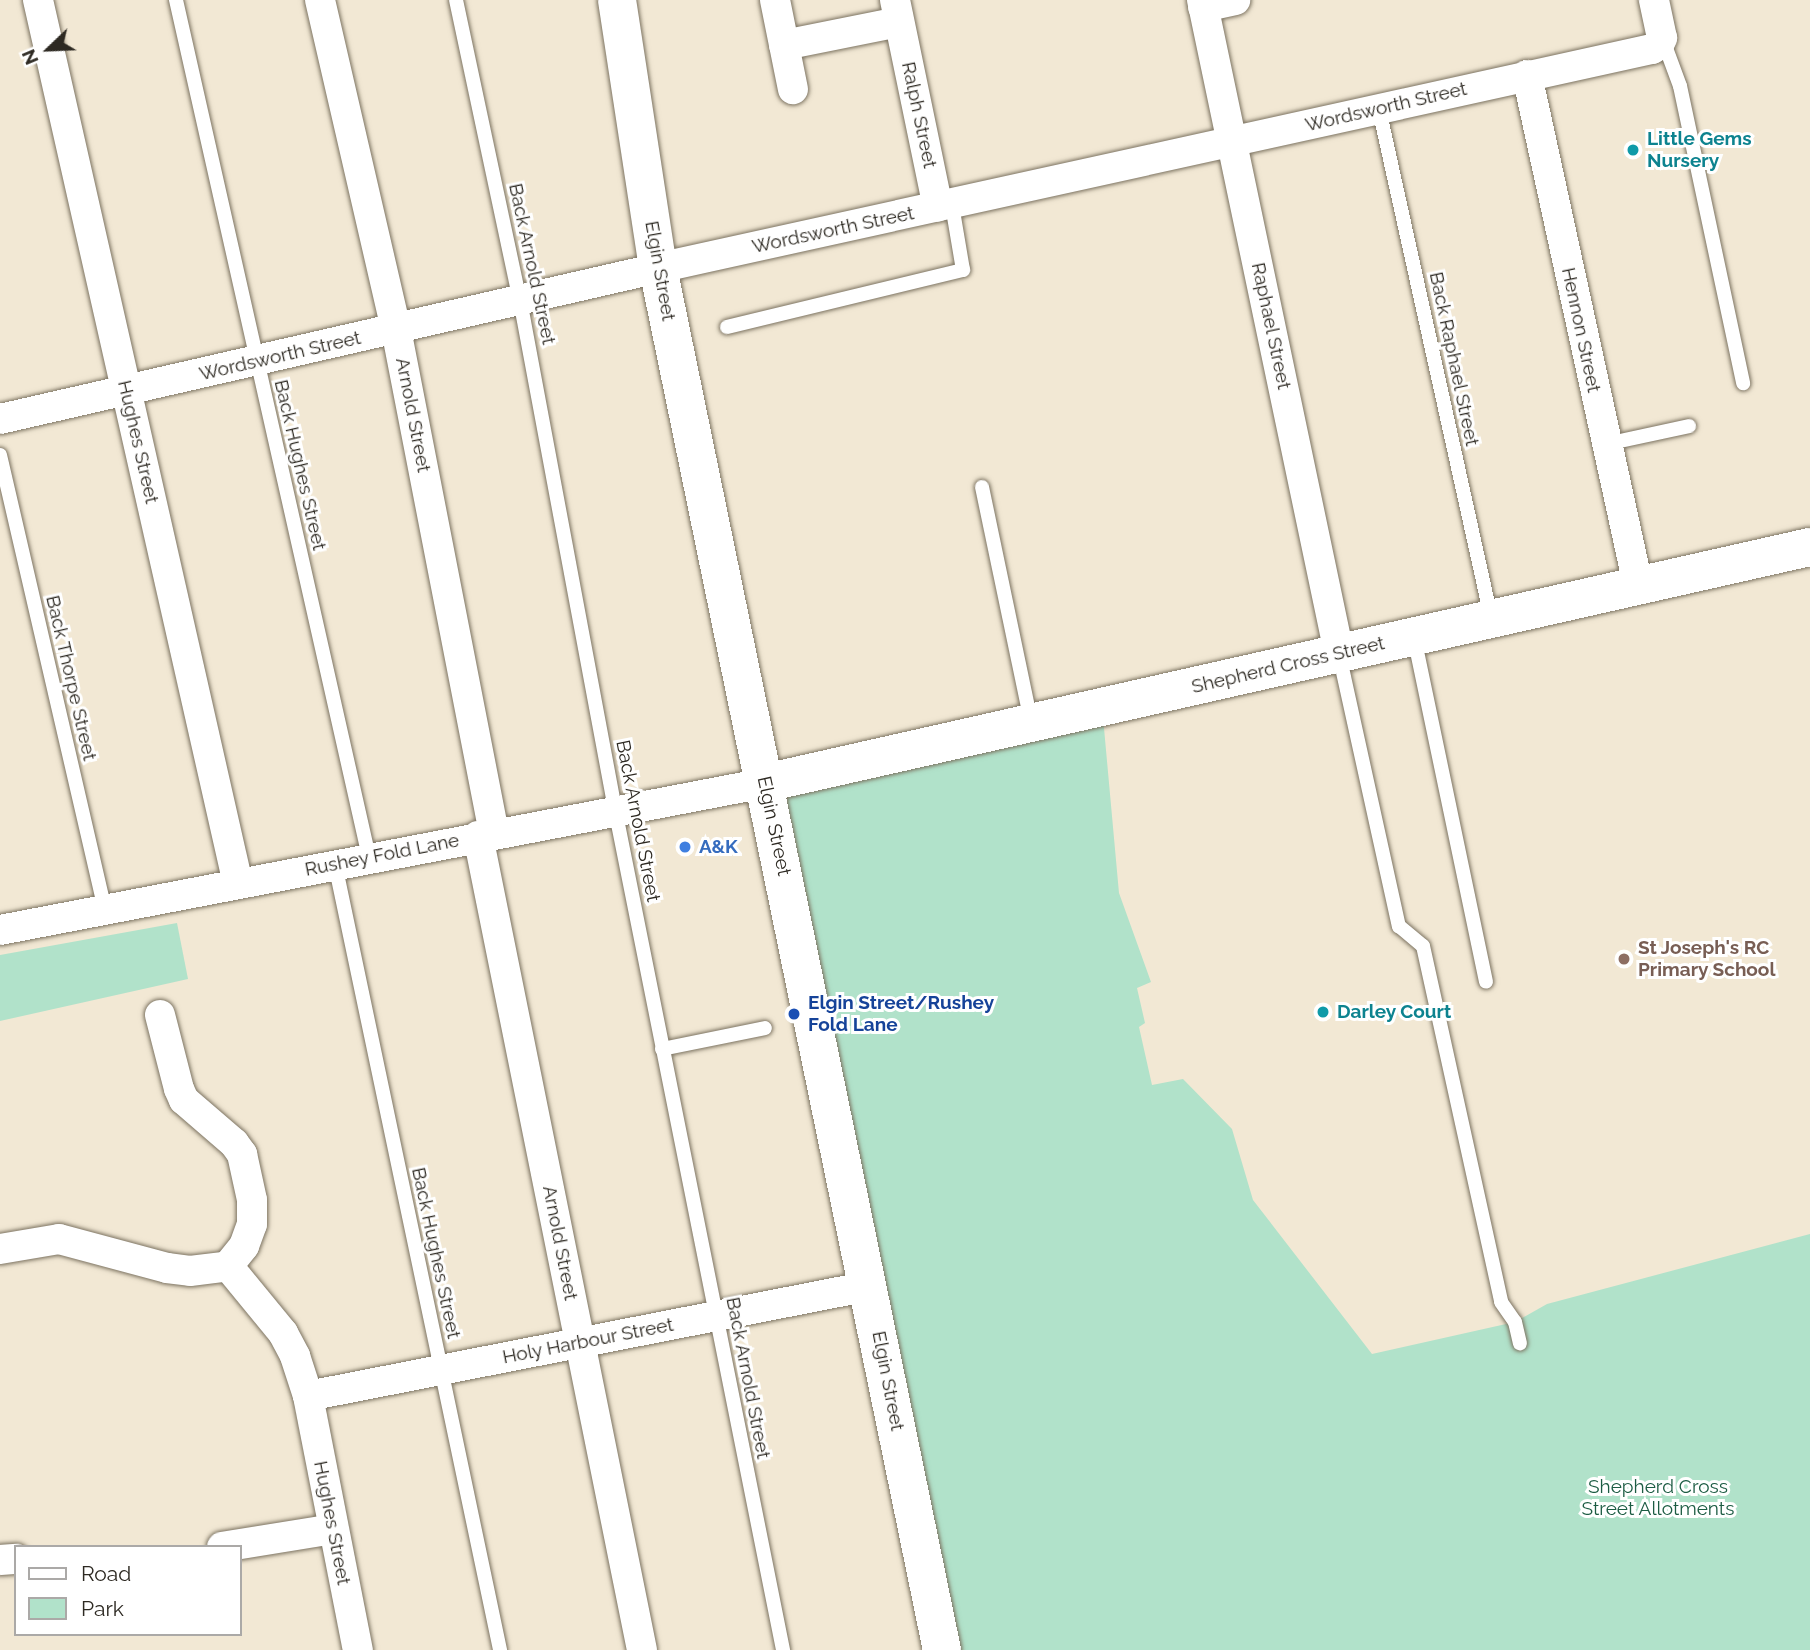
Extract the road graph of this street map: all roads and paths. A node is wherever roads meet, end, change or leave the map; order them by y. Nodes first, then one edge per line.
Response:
1 (38, 0) edge
2 (176, 0) edge
3 (320, 0) edge
4 (456, 0) edge
5 (617, 0) edge
6 (775, 0) edge
7 (1235, 0) edge
8 (1654, 0) edge
9 (1203, 4) edge
10 (897, 11) edge
11 (1662, 38) junction
12 (784, 45) junction
13 (1527, 75) junction
14 (793, 89) dead end
15 (1379, 109) junction
16 (1233, 142) junction
17 (945, 206) junction
18 (658, 268) junction
19 (520, 300) junction
20 (727, 327) dead end
21 (396, 329) junction
22 (257, 361) junction
23 (1743, 383) dead end
24 (126, 391) junction
25 (0, 419) edge
26 (1689, 426) dead end
27 (1606, 444) junction
28 (0, 455) edge
29 (982, 487) dead end
30 (1810, 547) edge
31 (1638, 584) junction
32 (1491, 618) junction
33 (1414, 636) junction
34 (1339, 653) junction
35 (1032, 722) junction
36 (765, 783) junction
37 (615, 809) junction
38 (486, 834) junction
39 (369, 857) junction
40 (335, 864) junction
41 (238, 884) junction
42 (105, 909) junction
43 (0, 930) edge
44 (1486, 982) dead end
45 (160, 1015) dead end
46 (765, 1028) dead end
47 (662, 1049) junction
48 (0, 1249) edge
49 (228, 1266) junction
50 (869, 1286) junction
51 (716, 1316) junction
52 (580, 1343) junction
53 (1520, 1343) dead end
54 (441, 1370) junction
55 (307, 1396) junction
56 (333, 1529) junction
57 (234, 1545) edge
58 (358, 1650) edge
59 (500, 1650) edge
60 (642, 1650) edge
61 (783, 1650) edge
62 (942, 1650) edge

1 - 24 street, Hughes Street
2 - 22 lane, Back Hughes Street
3 - 21 street, Arnold Street
4 - 19 lane, Back Arnold Street
5 - 18 street, Elgin Street
6 - 12 street
7 - 9 street
8 - 11 street
9 - 16 street, Raphael Street
10 - 12 street, Ralph Street
10 - 17 street, Ralph Street
11 - 13 street, Wordsworth Street
11 - 23 lane
12 - 14 street
13 - 15 street, Wordsworth Street
13 - 27 street, Hennon Street
15 - 16 street, Wordsworth Street
15 - 32 lane, Back Raphael Street
16 - 17 street, Wordsworth Street
16 - 34 street, Raphael Street
17 - 18 street, Wordsworth Street
17 - 20 lane
18 - 19 street, Wordsworth Street
18 - 36 street, Elgin Street
19 - 21 street, Wordsworth Street
19 - 37 lane, Back Arnold Street
21 - 22 street, Wordsworth Street
21 - 38 street, Arnold Street
22 - 24 street, Wordsworth Street
22 - 39 lane, Back Hughes Street
24 - 25 street, Wordsworth Street
24 - 41 street, Hughes Street
26 - 27 lane
27 - 31 street, Hennon Street
28 - 42 lane, Back Thorpe Street
29 - 35 lane
30 - 31 street, Shepherd Cross Street
31 - 32 street, Shepherd Cross Street
32 - 33 street, Shepherd Cross Street
33 - 34 street, Shepherd Cross Street
33 - 44 lane
34 - 35 street, Shepherd Cross Street
34 - 53 lane
35 - 36 street, Shepherd Cross Street
36 - 37 street, Rushey Fold Lane
36 - 50 street, Elgin Street
37 - 38 street, Rushey Fold Lane
37 - 47 lane, Back Arnold Street
38 - 39 street, Rushey Fold Lane
38 - 52 street, Arnold Street
39 - 40 street, Rushey Fold Lane
40 - 41 street, Rushey Fold Lane
40 - 54 lane, Back Hughes Street
41 - 42 street, Rushey Fold Lane
42 - 43 street, Rushey Fold Lane
45 - 49 street
46 - 47 lane
47 - 51 lane, Back Arnold Street
48 - 49 street
49 - 55 street, Hughes Street
50 - 51 street, Holy Harbour Street
50 - 62 street, Elgin Street
51 - 52 street, Holy Harbour Street
51 - 61 lane, Back Arnold Street
52 - 54 street, Holy Harbour Street
52 - 60 street, Arnold Street
54 - 55 street, Holy Harbour Street
54 - 59 lane, Back Hughes Street
55 - 56 street, Hughes Street
56 - 57 street
56 - 58 street, Hughes Street

